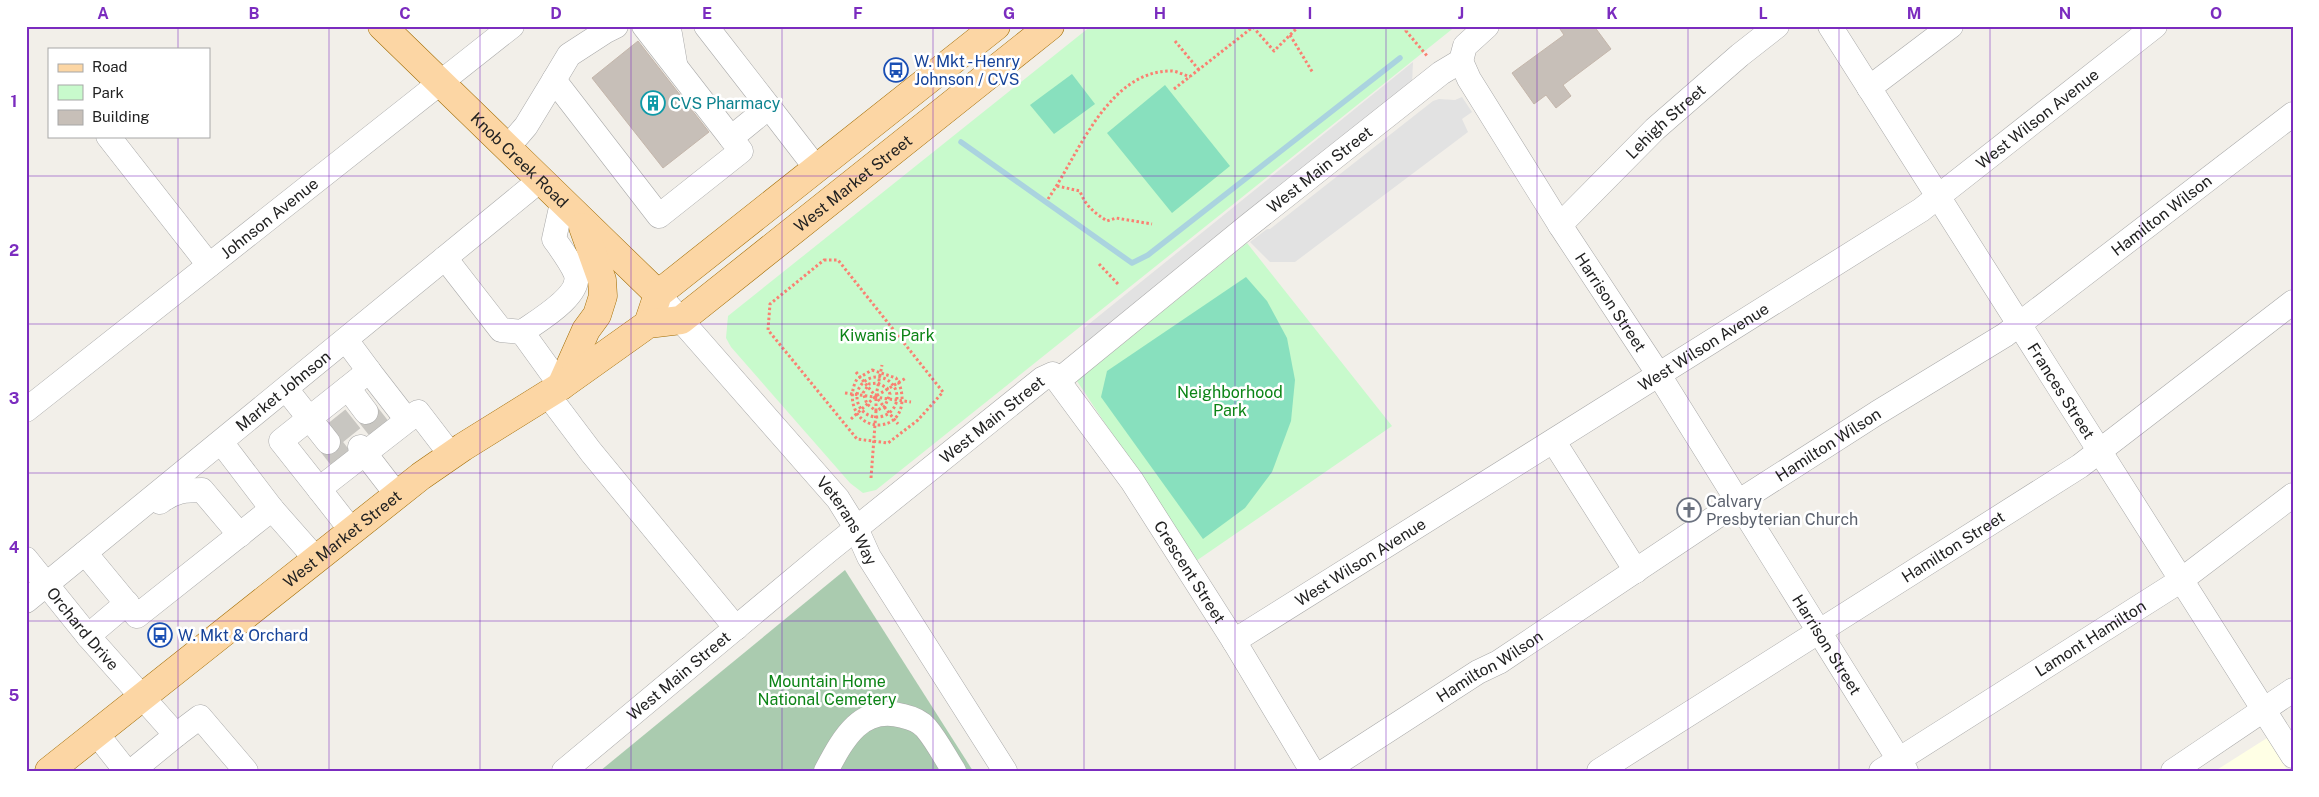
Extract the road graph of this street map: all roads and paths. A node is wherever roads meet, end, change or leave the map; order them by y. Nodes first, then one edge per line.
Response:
1 (382, 26) edge
2 (512, 26) edge
3 (616, 26) edge
4 (644, 26) edge
5 (666, 26) edge
6 (706, 26) edge
7 (996, 26) edge
8 (1050, 26) edge
9 (1298, 26) edge
10 (1408, 26) edge
11 (1487, 26) edge
12 (1777, 26) edge
13 (1830, 26) edge
14 (1951, 26) edge
15 (2156, 26) edge
16 (1253, 27) edge
17 (1290, 35) junction
18 (1175, 41) dead end
19 (1461, 61) junction
20 (676, 68) junction
21 (1199, 70) junction
22 (1313, 73) dead end
23 (1441, 73) junction
24 (1190, 77) junction
25 (554, 80) junction
26 (440, 84) junction
27 (1869, 88) junction
28 (1174, 89) dead end
29 (769, 107) junction
30 (2293, 114) edge
31 (110, 138) edge
32 (732, 138) junction
33 (508, 147) junction
34 (816, 168) junction
35 (539, 181) junction
36 (1057, 186) junction
37 (1938, 198) junction
38 (1048, 199) dead end
39 (571, 212) junction
40 (1152, 224) dead end
41 (1560, 225) junction
42 (445, 258) junction
43 (1099, 264) dead end
44 (208, 265) junction
45 (1118, 284) dead end
46 (658, 294) junction
47 (2293, 302) edge
48 (681, 320) junction
49 (648, 324) junction
50 (2018, 324) junction
51 (522, 332) junction
52 (346, 340) junction
53 (882, 365) dead end
54 (369, 371) junction
55 (880, 371) junction
56 (856, 372) dead end
57 (860, 375) junction
58 (1659, 375) junction
59 (879, 377) junction
60 (906, 378) dead end
61 (1059, 380) junction
62 (865, 381) junction
63 (898, 382) junction
64 (878, 383) junction
65 (893, 385) junction
66 (868, 386) junction
67 (348, 388) junction
68 (887, 388) junction
69 (286, 389) junction
70 (555, 390) junction
71 (845, 393) dead end
72 (851, 395) junction
73 (857, 395) junction
74 (863, 395) junction
75 (876, 396) junction
76 (889, 399) junction
77 (896, 400) junction
78 (904, 402) junction
79 (911, 402) dead end
80 (867, 404) junction
81 (884, 407) junction
82 (862, 409) junction
83 (26, 410) edge
84 (876, 411) junction
85 (366, 412) tunnel mouth
86 (324, 413) junction
87 (858, 413) junction
88 (889, 413) junction
89 (876, 417) junction
90 (851, 419) dead end
91 (893, 419) junction
92 (407, 420) junction
93 (898, 424) dead end
94 (875, 425) junction
95 (874, 440) junction
96 (221, 442) junction
97 (1554, 442) junction
98 (2099, 452) junction
99 (348, 454) junction
100 (451, 455) junction
101 (871, 478) dead end
102 (319, 489) junction
103 (396, 495) junction
104 (2293, 495) edge
105 (1738, 502) junction
106 (272, 509) junction
107 (856, 528) junction
108 (350, 530) junction
109 (240, 535) junction
110 (92, 548) junction
111 (26, 559) edge
112 (316, 559) junction
113 (1636, 571) junction
114 (2180, 581) junction
115 (46, 585) junction
116 (26, 601) edge
117 (127, 603) junction
118 (736, 628) junction
119 (1818, 632) junction
120 (88, 636) junction
121 (1234, 641) junction
122 (2293, 690) edge
123 (142, 697) junction
124 (2265, 710) junction
125 (96, 733) junction
126 (176, 735) junction
127 (2293, 756) edge
128 (1895, 767) edge
129 (57, 769) edge
130 (135, 770) edge
131 (246, 771) edge
132 (564, 771) edge
133 (826, 771) edge
134 (954, 771) edge
135 (1005, 771) edge
136 (1312, 771) edge
137 (1324, 771) edge
138 (1599, 771) edge
139 (2173, 771) edge

1 - 26 main road, Knob Creek Road
2 - 26 street, Johnson Avenue
3 - 25 street
4 - 20 street
5 - 20 street
6 - 29 street
7 - 34 main road, West Market Street
8 - 48 main road, West Market Street
9 - 17 path
10 - 23 path
11 - 19 street
12 - 41 street, Lehigh Street
13 - 27 street, Frances Street
14 - 27 street
15 - 37 street, West Wilson Avenue
16 - 17 path
16 - 21 path
17 - 22 path
18 - 21 path
19 - 23 street, West Main Street
19 - 41 street, Harrison Street
20 - 32 street
21 - 24 path
23 - 61 street, West Main Street
24 - 28 path
24 - 36 path
25 - 32 street
25 - 33 street
26 - 33 main road, Knob Creek Road
26 - 44 street, Johnson Avenue
27 - 37 street, Frances Street
29 - 32 street
29 - 34 street
30 - 50 street, Hamilton Wilson
31 - 44 street
33 - 35 main road, Knob Creek Road
34 - 46 main road, West Market Street
35 - 39 main road, Knob Creek Road
35 - 42 street, Market Johnson
36 - 38 path
36 - 40 path
37 - 50 street, Frances Street
37 - 58 street, West Wilson Avenue
39 - 46 main road, Knob Creek Road
39 - 51 street
39 - 70 main road
41 - 58 street, Harrison Street
42 - 51 street
42 - 52 street, Market Johnson
43 - 45 path
44 - 83 street, Johnson Avenue
46 - 48 street, Veterans Way
46 - 49 main road
47 - 98 street, Hamilton Street
48 - 49 main road, West Market Street
48 - 107 street, Veterans Way
49 - 70 main road, West Market Street
50 - 98 street, Frances Street
50 - 105 street, Hamilton Wilson
51 - 70 street
52 - 54 street
52 - 69 street, Market Johnson
53 - 55 path
54 - 67 street
54 - 92 street
55 - 57 path
55 - 59 path
55 - 63 path
56 - 57 path
57 - 62 path
57 - 72 path
58 - 97 street, West Wilson Avenue
58 - 105 street, Harrison Street
59 - 62 path
59 - 64 path
59 - 65 path
60 - 63 path
61 - 107 street, West Main Street
61 - 121 street, Crescent Street
62 - 66 path
62 - 73 path
63 - 65 path
63 - 78 path
64 - 66 path
64 - 68 path
64 - 75 path
65 - 68 path
65 - 77 path
66 - 74 path
66 - 75 path
67 - 85 street
67 - 86 street
68 - 75 path
68 - 76 path
69 - 86 street
69 - 96 street, Market Johnson
70 - 100 main road, West Market Street
70 - 118 street
71 - 72 path
72 - 73 path
72 - 87 path
73 - 74 path
73 - 82 path
74 - 75 path
74 - 80 path
75 - 76 path
75 - 80 path
75 - 81 path
75 - 84 path
76 - 77 path
76 - 81 path
77 - 78 path
77 - 88 path
78 - 79 path
78 - 91 path
80 - 82 path
80 - 84 path
81 - 84 path
81 - 88 path
82 - 87 path
82 - 89 path
84 - 89 path
86 - 99 street
86 - 102 street
87 - 90 path
87 - 94 path
88 - 89 path
88 - 91 path
89 - 94 path
91 - 93 path
91 - 94 path
92 - 99 street
92 - 100 street
94 - 95 path
95 - 95 path
95 - 101 path
96 - 106 street
96 - 110 street, Market Johnson
97 - 113 street
97 - 121 street, West Wilson Avenue
98 - 114 street, Frances Street
98 - 119 street, Hamilton Street
99 - 102 street
99 - 103 street
100 - 103 main road, West Market Street
102 - 108 street
103 - 108 main road, West Market Street
104 - 114 street, Lamont Hamilton
105 - 113 street, Hamilton Wilson
105 - 119 street, Harrison Street
106 - 109 street
106 - 112 street
107 - 118 street, West Main Street
107 - 135 street, Veterans Way
108 - 112 main road, West Market Street
109 - 110 street
109 - 117 street
110 - 115 street, Market Johnson
110 - 117 street
111 - 115 street, Orchard Drive
112 - 123 main road, West Market Street
113 - 137 street, Hamilton Wilson
114 - 124 street, Frances Street
114 - 128 street, Lamont Hamilton
115 - 116 street, Market Johnson
115 - 120 street, Orchard Drive
117 - 120 street
118 - 132 street, West Main Street
119 - 128 street, Harrison Street
119 - 138 street, Hamilton Street
120 - 123 street, Orchard Drive
121 - 136 street, Crescent Street
122 - 124 street
123 - 125 main road, West Market Street
123 - 126 street, Orchard Drive
124 - 127 street, Frances Street
124 - 139 street
125 - 129 main road, West Market Street
125 - 130 street
126 - 130 street
126 - 131 street
133 - 134 street

